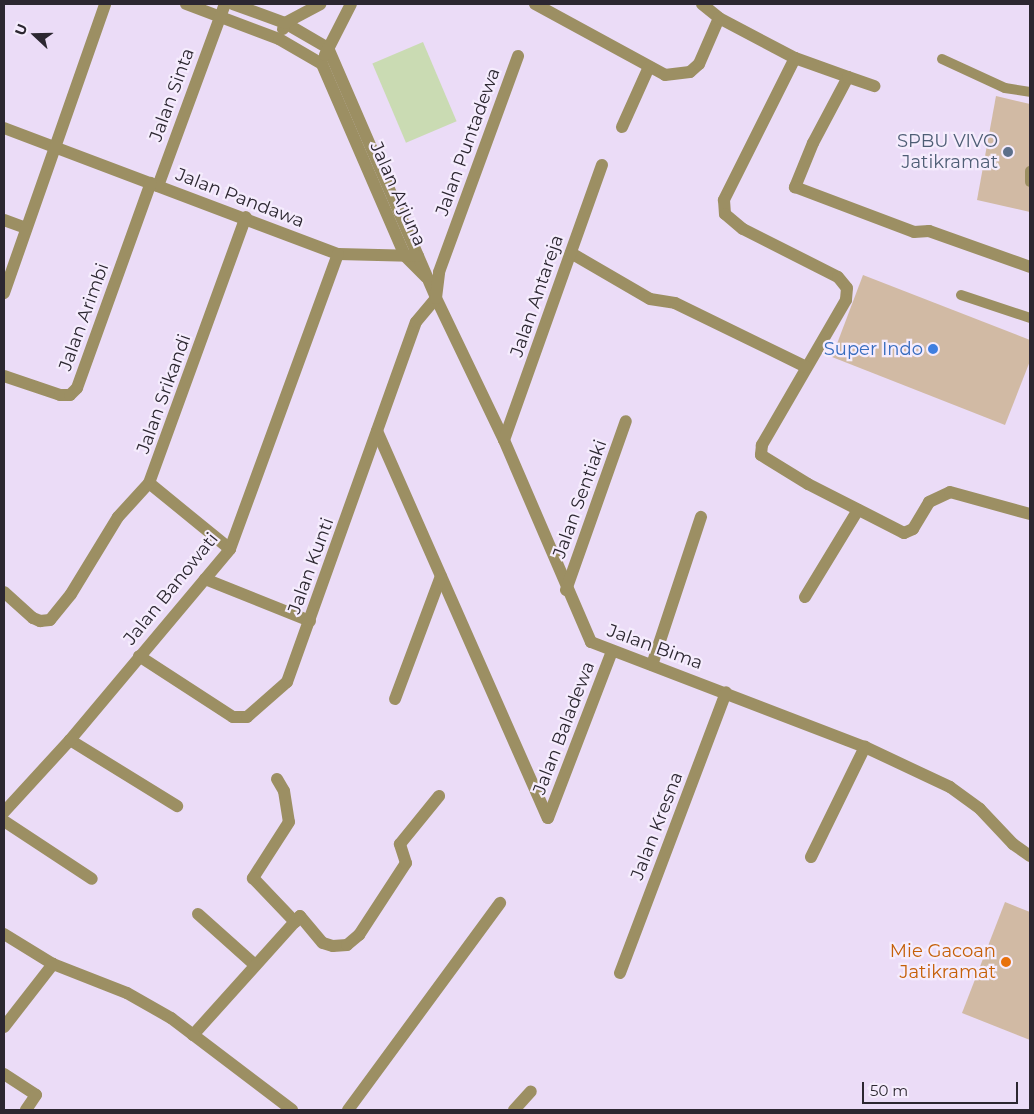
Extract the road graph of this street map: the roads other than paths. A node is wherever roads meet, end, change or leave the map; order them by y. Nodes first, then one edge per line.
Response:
1 (105, 4) edge
2 (186, 4) edge
3 (225, 4) edge
4 (234, 4) edge
5 (320, 4) edge
6 (351, 4) edge
7 (535, 4) edge
8 (702, 4) edge
9 (220, 16) junction
10 (720, 18) junction
11 (285, 23) junction
12 (279, 39) junction
13 (328, 48) junction
14 (518, 56) dead end
15 (796, 58) junction
16 (942, 59) dead end
17 (322, 64) junction
18 (649, 67) junction
19 (848, 77) junction
20 (874, 86) dead end
21 (1030, 92) edge
22 (622, 127) dead end
23 (4, 128) edge
24 (54, 148) junction
25 (602, 165) dead end
26 (1030, 170) edge
27 (1030, 182) edge
28 (155, 184) junction
29 (246, 217) junction
30 (4, 220) edge
31 (26, 228) junction
32 (571, 253) junction
33 (338, 254) junction
34 (412, 256) junction
35 (1030, 267) edge
36 (428, 279) joint
37 (4, 293) edge
38 (961, 295) dead end
39 (436, 298) junction
40 (1030, 318) edge
41 (806, 367) junction
42 (4, 376) edge
43 (626, 421) dead end
44 (377, 431) junction
45 (504, 440) junction
46 (149, 483) junction
47 (858, 510) junction
48 (1030, 514) edge
49 (701, 516) dead end
50 (230, 549) junction
51 (441, 576) junction
52 (206, 579) junction
53 (566, 590) junction
54 (4, 592) edge
55 (805, 597) dead end
56 (310, 621) junction
57 (612, 651) junction
58 (139, 656) junction
59 (652, 665) junction
60 (726, 692) junction
61 (395, 699) dead end
62 (70, 740) junction
63 (865, 747) junction
64 (277, 780) dead end
65 (438, 796) dead end
66 (177, 806) dead end
67 (4, 821) edge
68 (1030, 856) edge
69 (811, 857) dead end
70 (92, 879) dead end
71 (500, 903) dead end
72 (198, 914) dead end
73 (295, 922) junction
74 (4, 934) edge
75 (53, 964) junction
76 (255, 966) junction
77 (620, 973) dead end
78 (4, 1027) edge
79 (193, 1035) junction
80 (4, 1074) edge
81 (531, 1090) dead end
82 (26, 1110) edge
83 (292, 1110) edge
84 (348, 1110) edge
85 (514, 1110) edge

1 - 24 street
2 - 9 street
3 - 9 street, Jalan Sinta
4 - 11 street
5 - 11 street
6 - 13 street
7 - 18 street
8 - 10 street
9 - 12 street
9 - 28 street, Jalan Sinta
10 - 15 street
10 - 18 street
11 - 12 street
11 - 13 street
12 - 17 street
13 - 17 street
13 - 34 street, Jalan Arjuna
14 - 39 street, Jalan Puntadewa
15 - 19 street
15 - 41 street
16 - 21 lane
17 - 34 street, Jalan Arjuna
18 - 22 street
19 - 20 street
19 - 35 street
23 - 24 street, Jalan Pandawa
24 - 28 street, Jalan Pandawa
24 - 31 street
25 - 32 street, Jalan Antareja
26 - 27 lane
28 - 29 street, Jalan Pandawa
28 - 42 street, Jalan Arimbi
29 - 33 street, Jalan Pandawa
29 - 46 street, Jalan Srikandi
30 - 31 street
31 - 37 street
32 - 41 street
32 - 45 street, Jalan Antareja
33 - 34 street, Jalan Pandawa
33 - 50 street, Jalan Banowati
34 - 36 street, Jalan Arjuna
36 - 39 street, Jalan Bima
38 - 40 lane
39 - 44 street, Jalan Kunti
39 - 45 street, Jalan Bima
41 - 47 street
43 - 53 street, Jalan Sentiaki
44 - 51 street
44 - 56 street, Jalan Kunti
45 - 53 street, Jalan Bima
46 - 50 street
46 - 54 street
47 - 48 street
47 - 55 street
49 - 59 street
50 - 52 street, Jalan Banowati
51 - 57 street, Jalan Baladewa
51 - 61 street
52 - 56 street
52 - 58 street, Jalan Banowati
53 - 57 street, Jalan Bima
56 - 58 street, Jalan Kunti
57 - 59 street, Jalan Bima
58 - 62 street, Jalan Banowati
59 - 60 street, Jalan Bima
60 - 63 street, Jalan Bima
60 - 77 street, Jalan Kresna
62 - 66 street
62 - 67 street, Jalan Banowati
63 - 68 street, Jalan Bima
63 - 69 street
64 - 73 street
65 - 73 street
67 - 70 street
71 - 84 street
72 - 76 street
73 - 76 street
74 - 75 street
75 - 78 street
75 - 79 street
76 - 79 street
79 - 83 street
80 - 82 street
81 - 85 street

